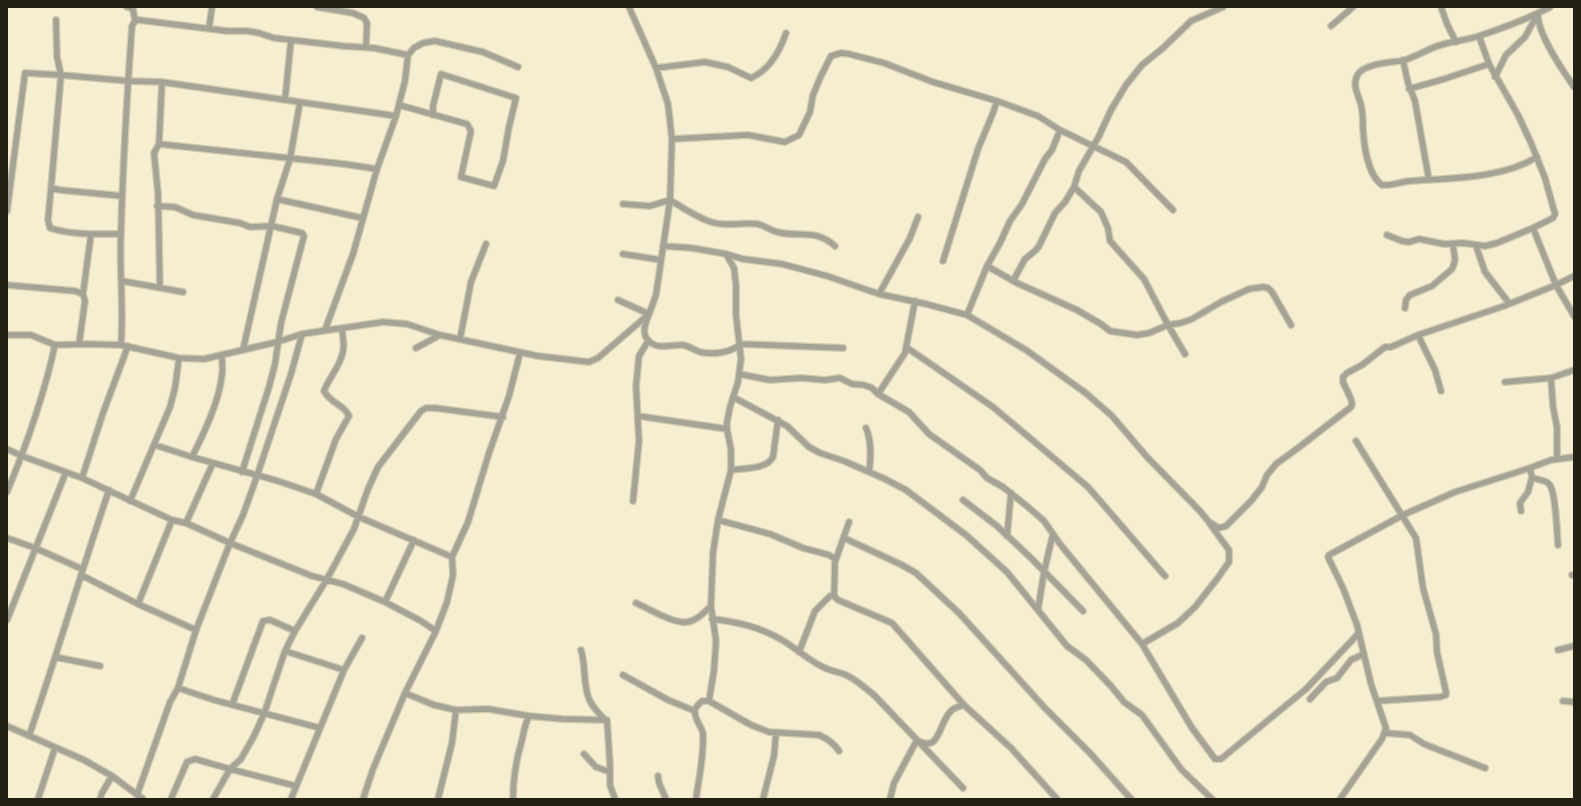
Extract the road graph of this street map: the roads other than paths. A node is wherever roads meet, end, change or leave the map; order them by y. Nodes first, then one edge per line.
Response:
1 (127, 7) edge
2 (212, 7) edge
3 (317, 7) edge
4 (629, 7) edge
5 (1222, 7) edge
6 (1353, 7) edge
7 (1441, 7) edge
8 (1550, 7) edge
9 (1538, 13) junction
10 (56, 20) dead end
11 (135, 21) junction
12 (1331, 26) dead end
13 (209, 28) junction
14 (786, 33) dead end
15 (1479, 36) junction
16 (291, 40) junction
17 (1456, 42) junction
18 (366, 47) junction
19 (408, 55) junction
20 (1403, 60) junction
21 (1489, 64) junction
22 (518, 67) dead end
23 (656, 68) junction
24 (61, 75) junction
25 (1495, 77) junction
26 (128, 82) junction
27 (162, 82) junction
28 (1574, 87) edge
29 (1410, 89) junction
30 (285, 100) junction
31 (997, 101) junction
32 (300, 102) junction
33 (399, 105) junction
34 (433, 106) junction
35 (425, 112) junction
36 (433, 115) junction
37 (396, 116) junction
38 (1060, 130) junction
39 (672, 139) junction
40 (158, 144) junction
41 (1093, 146) junction
42 (7, 153) edge
43 (15, 155) junction
44 (1537, 157) junction
45 (290, 159) junction
46 (377, 169) junction
47 (1429, 180) junction
48 (1074, 186) junction
49 (51, 188) junction
50 (122, 196) junction
51 (277, 199) junction
52 (670, 200) junction
53 (623, 204) dead end
54 (157, 206) junction
55 (1173, 210) dead end
56 (7, 211) edge
57 (918, 216) dead end
58 (362, 218) junction
59 (272, 226) junction
60 (1533, 228) junction
61 (91, 234) junction
62 (120, 234) junction
63 (1387, 235) dead end
64 (486, 244) dead end
65 (1453, 245) junction
66 (663, 246) junction
67 (835, 246) dead end
68 (1476, 246) junction
69 (623, 254) dead end
70 (726, 254) junction
71 (661, 260) junction
72 (943, 261) dead end
73 (987, 266) junction
74 (1574, 276) edge
75 (122, 281) junction
76 (1013, 281) junction
77 (7, 285) edge
78 (1556, 285) junction
79 (160, 288) junction
80 (184, 292) dead end
81 (84, 294) junction
82 (879, 294) junction
83 (618, 300) dead end
84 (915, 301) junction
85 (1509, 303) junction
86 (1405, 308) dead end
87 (649, 314) junction
88 (967, 315) junction
89 (1574, 316) edge
90 (1291, 324) dead end
91 (1168, 325) junction
92 (342, 328) junction
93 (325, 330) junction
94 (302, 334) junction
95 (7, 335) edge
96 (440, 335) junction
97 (1418, 335) junction
98 (460, 339) junction
99 (648, 341) junction
100 (278, 342) junction
101 (79, 344) junction
102 (741, 344) junction
103 (56, 345) junction
104 (121, 345) junction
105 (128, 346) junction
106 (906, 347) junction
107 (416, 348) dead end
108 (843, 348) dead end
109 (244, 350) junction
110 (520, 353) junction
111 (1185, 354) dead end
112 (222, 356) junction
113 (179, 358) junction
114 (1574, 370) edge
115 (739, 374) junction
116 (1551, 378) junction
117 (1505, 382) dead end
118 (1441, 391) dead end
119 (878, 394) junction
120 (733, 397) junction
121 (638, 416) junction
122 (503, 417) junction
123 (778, 420) junction
124 (866, 428) dead end
125 (727, 429) junction
126 (1356, 441) dead end
127 (154, 445) junction
128 (7, 449) edge
129 (22, 456) junction
130 (192, 457) junction
131 (1574, 457) edge
132 (1557, 458) junction
133 (213, 463) junction
134 (1530, 468) junction
135 (731, 470) junction
136 (66, 472) junction
137 (242, 472) junction
138 (869, 472) junction
139 (257, 476) junction
140 (1532, 477) junction
141 (82, 478) junction
142 (109, 490) junction
143 (7, 492) edge
144 (1011, 493) junction
145 (316, 494) junction
146 (963, 500) dead end
147 (130, 501) junction
148 (633, 501) dead end
149 (1521, 511) dead end
150 (1403, 515) junction
151 (359, 517) junction
152 (172, 520) junction
153 (718, 520) junction
154 (849, 522) dead end
155 (1209, 522) junction
156 (186, 523) junction
157 (1053, 534) junction
158 (1007, 536) junction
159 (7, 538) edge
160 (844, 538) junction
161 (414, 540) junction
162 (230, 543) junction
163 (1558, 545) dead end
164 (35, 548) junction
165 (452, 558) junction
166 (836, 562) junction
167 (81, 572) junction
168 (1044, 572) junction
169 (1165, 576) dead end
170 (327, 579) junction
171 (830, 596) dead end
172 (385, 602) junction
173 (636, 603) dead end
174 (138, 604) junction
175 (711, 606) junction
176 (1038, 610) junction
177 (1083, 612) dead end
178 (712, 619) junction
179 (7, 620) edge
180 (196, 630) junction
181 (295, 631) junction
182 (436, 631) junction
183 (1359, 633) junction
184 (362, 638) dead end
185 (1142, 644) junction
186 (1574, 646) edge
187 (581, 650) dead end
188 (1558, 650) dead end
189 (285, 651) junction
190 (799, 652) junction
191 (1364, 654) junction
192 (55, 657) junction
193 (100, 666) dead end
194 (344, 670) junction
195 (623, 675) dead end
196 (178, 688) junction
197 (404, 693) junction
198 (1310, 699) dead end
199 (709, 701) junction
200 (1377, 701) junction
201 (1563, 701) dead end
202 (1574, 702) edge
203 (232, 705) junction
204 (964, 705) junction
205 (456, 710) junction
206 (695, 711) junction
207 (264, 714) junction
208 (529, 716) junction
209 (604, 719) junction
210 (7, 726) edge
211 (320, 728) junction
212 (776, 732) junction
213 (1385, 733) junction
214 (29, 736) junction
215 (917, 740) junction
216 (56, 748) junction
217 (839, 751) dead end
218 (584, 754) dead end
219 (1485, 768) dead end
220 (230, 770) junction
221 (610, 772) junction
222 (112, 776) junction
223 (658, 776) dead end
224 (296, 786) junction
225 (963, 788) dead end
226 (137, 795) junction
227 (38, 799) edge
228 (100, 799) edge
229 (143, 799) edge
230 (171, 799) edge
231 (213, 799) edge
232 (291, 799) edge
233 (363, 799) edge
234 (438, 799) edge
235 (513, 799) edge
236 (615, 799) edge
237 (666, 799) edge
238 (696, 799) edge
239 (763, 799) edge
240 (890, 799) edge
241 (1057, 799) edge
242 (1131, 799) edge
243 (1212, 799) edge
244 (1340, 799) edge

1 - 11 street
2 - 13 street
3 - 18 street
4 - 23 street
5 - 41 street
6 - 12 street
7 - 17 street
8 - 9 street
9 - 15 street
9 - 25 street
9 - 28 street
10 - 24 street
11 - 13 street
11 - 26 street
13 - 16 street
14 - 23 street
15 - 17 street
15 - 21 street
16 - 18 street
16 - 30 street
17 - 20 street
18 - 19 street
19 - 22 street
19 - 33 street
20 - 29 street
20 - 47 street
21 - 25 street
21 - 29 street
23 - 39 street
24 - 26 street
24 - 43 street
24 - 49 street
25 - 44 street
26 - 27 street
26 - 50 street
27 - 30 street
27 - 40 street
29 - 47 street
30 - 32 street
31 - 38 street
31 - 39 street
31 - 72 street
32 - 37 street
32 - 45 street
33 - 35 street
33 - 37 street
34 - 35 street
34 - 36 street
34 - 36 street
35 - 36 street
37 - 46 street
38 - 41 street
38 - 73 street
39 - 52 street
40 - 45 street
40 - 54 street
41 - 48 street
41 - 55 street
42 - 43 street
43 - 56 street
44 - 47 street
44 - 60 street
45 - 46 street
45 - 51 street
46 - 58 street
48 - 76 street
48 - 91 street
49 - 50 street
49 - 61 street
50 - 62 street
51 - 58 street
51 - 59 street
52 - 53 street
52 - 66 street
52 - 67 street
54 - 59 street
54 - 79 street
57 - 82 street
58 - 93 street
59 - 100 street
59 - 109 street
60 - 68 street
60 - 78 street
61 - 62 street
61 - 81 street
62 - 75 street
63 - 65 street
64 - 98 street
65 - 68 street
65 - 86 street
66 - 70 street
66 - 71 street
68 - 85 street
69 - 71 street
70 - 82 street
70 - 102 street
71 - 87 street
73 - 76 street
73 - 88 street
74 - 78 street
75 - 79 street
75 - 104 street
76 - 91 street
77 - 81 street
78 - 85 street
78 - 89 street
79 - 80 street
81 - 101 street
82 - 84 street
83 - 87 street
84 - 88 street
84 - 106 street
85 - 97 street
87 - 99 street
87 - 110 street
88 - 155 street
90 - 91 street
91 - 111 street
92 - 93 street
92 - 96 street
92 - 145 street
93 - 94 street
94 - 100 street
94 - 139 street
95 - 103 street
96 - 98 street
96 - 107 street
97 - 118 street
97 - 155 street
98 - 110 street
99 - 102 street
99 - 121 street
100 - 109 street
100 - 137 street
101 - 103 street
101 - 104 street
102 - 108 street
102 - 115 street
103 - 129 street
104 - 105 street
105 - 113 street
105 - 141 street
106 - 119 street
106 - 169 street
109 - 112 street
110 - 122 street
112 - 113 street
112 - 130 street
113 - 127 street
114 - 116 street
115 - 119 street
115 - 120 street
116 - 117 street
116 - 132 street
119 - 144 street
120 - 123 street
120 - 125 street
121 - 125 street
121 - 148 street
122 - 151 street
122 - 165 street
123 - 135 street
123 - 138 street
124 - 138 street
125 - 135 street
126 - 150 street
127 - 130 street
127 - 147 street
128 - 129 street
129 - 136 street
129 - 143 street
130 - 133 street
131 - 132 street
132 - 134 street
133 - 137 street
133 - 156 street
134 - 140 street
134 - 150 street
135 - 153 street
136 - 141 street
136 - 164 street
137 - 139 street
138 - 176 street
139 - 145 street
139 - 162 street
140 - 149 street
140 - 163 street
141 - 142 street
142 - 147 street
142 - 167 street
144 - 157 street
144 - 158 street
145 - 151 street
146 - 158 street
147 - 152 street
150 - 183 street
150 - 200 street
151 - 161 street
151 - 170 street
152 - 156 street
152 - 174 street
153 - 166 street
153 - 175 street
154 - 160 street
155 - 185 street
156 - 162 street
157 - 168 street
157 - 185 street
158 - 168 street
159 - 164 street
160 - 166 street
160 - 242 street
161 - 165 street
161 - 172 street
162 - 170 street
162 - 180 street
164 - 167 street
164 - 179 street
165 - 182 street
166 - 204 street
167 - 174 street
167 - 192 street
168 - 176 street
168 - 177 street
170 - 172 street
170 - 181 street
171 - 190 street
172 - 182 street
173 - 175 street
174 - 180 street
175 - 178 street
176 - 243 street
178 - 190 street
178 - 199 street
180 - 196 street
181 - 189 street
181 - 203 street
182 - 197 street
183 - 185 street
183 - 191 street
184 - 194 street
186 - 188 street
187 - 209 street
189 - 194 street
189 - 207 street
190 - 215 street
191 - 198 street
191 - 200 street
192 - 193 street
192 - 214 street
194 - 211 street
195 - 206 street
196 - 203 street
196 - 226 street
197 - 205 street
197 - 233 street
199 - 206 street
199 - 212 street
200 - 213 street
201 - 202 street
203 - 207 street
204 - 215 street
204 - 241 street
205 - 208 street
205 - 234 street
206 - 238 street
207 - 211 street
207 - 220 street
208 - 209 street
208 - 235 street
209 - 221 street
210 - 214 street
211 - 224 street
212 - 217 street
212 - 239 street
213 - 219 street
213 - 244 street
214 - 216 street
215 - 225 street
215 - 240 street
216 - 222 street
216 - 227 street
218 - 221 street
220 - 224 street
220 - 230 street
220 - 231 street
221 - 236 street
222 - 226 street
222 - 228 street
223 - 237 street
224 - 232 street
226 - 229 street

